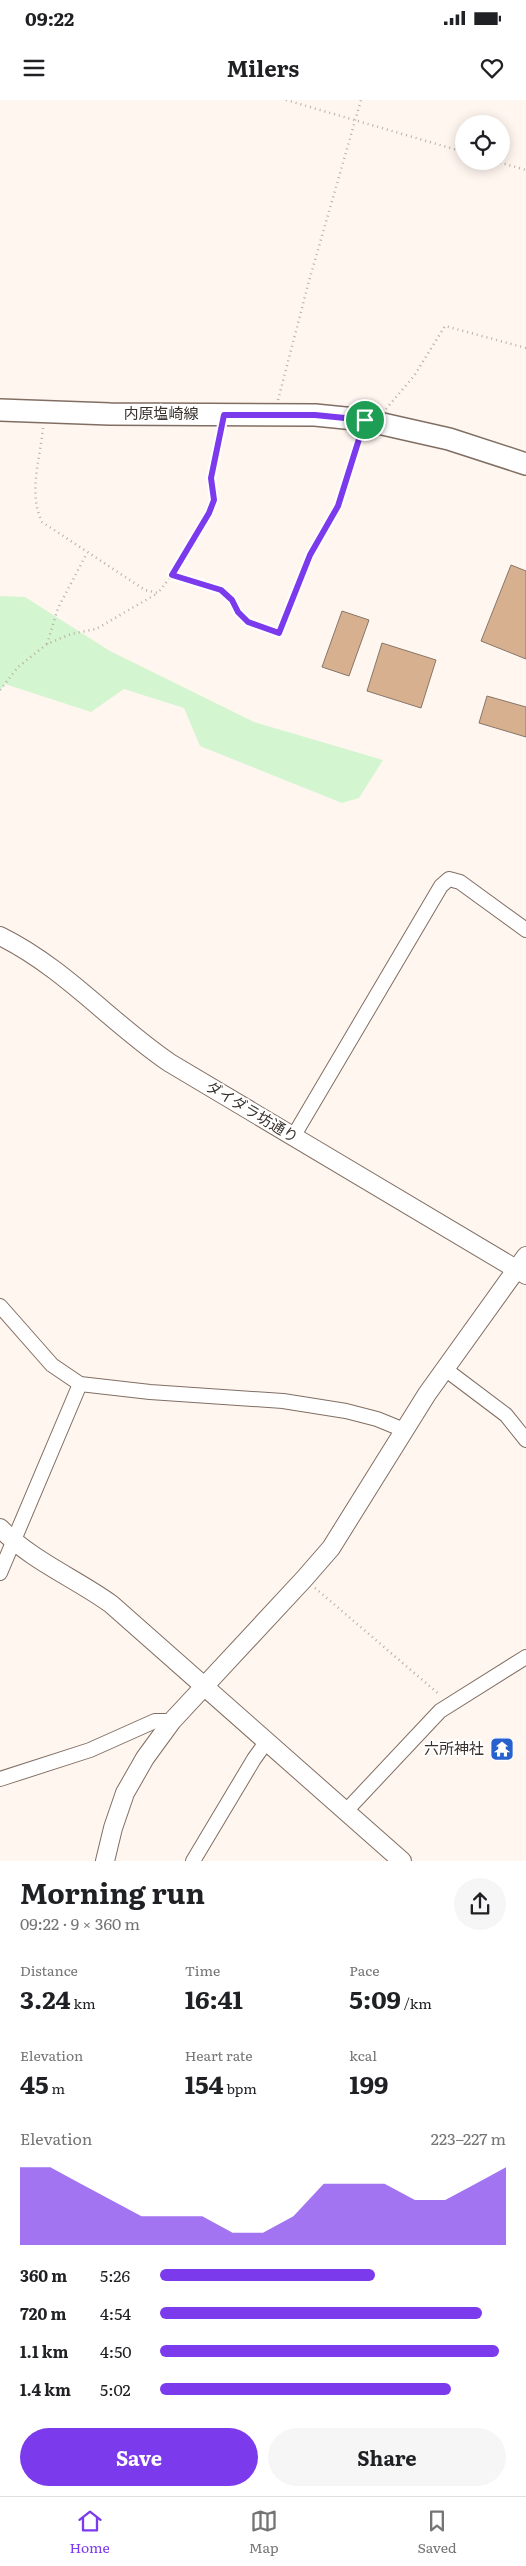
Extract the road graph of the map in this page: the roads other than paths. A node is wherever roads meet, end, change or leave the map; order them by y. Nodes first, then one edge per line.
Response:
1 (0, 410) edge
2 (526, 464) edge
3 (526, 930) edge
4 (0, 936) edge
5 (293, 1137) junction
6 (523, 1267) edge
7 (0, 1306) edge
8 (445, 1369) junction
9 (80, 1384) junction
10 (404, 1430) junction
11 (526, 1440) edge
12 (0, 1528) edge
13 (14, 1542) junction
14 (0, 1574) edge
15 (526, 1658) edge
16 (205, 1686) junction
17 (172, 1720) junction
18 (267, 1741) junction
19 (0, 1779) edge
20 (346, 1811) junction
21 (105, 1861) edge
22 (193, 1861) edge
23 (402, 1861) edge

1 - 2 main road, 内原塩崎線
3 - 5 street
4 - 5 street, ダイダラ坊通り
5 - 6 street, ダイダラ坊通り
6 - 8 street
7 - 9 street
8 - 10 street
8 - 11 street
9 - 10 street
9 - 13 street
10 - 16 street
12 - 13 street
13 - 14 street
13 - 16 street
15 - 20 street
16 - 17 street
16 - 18 street
17 - 19 street
17 - 21 street
18 - 20 street
18 - 22 street
20 - 23 street

